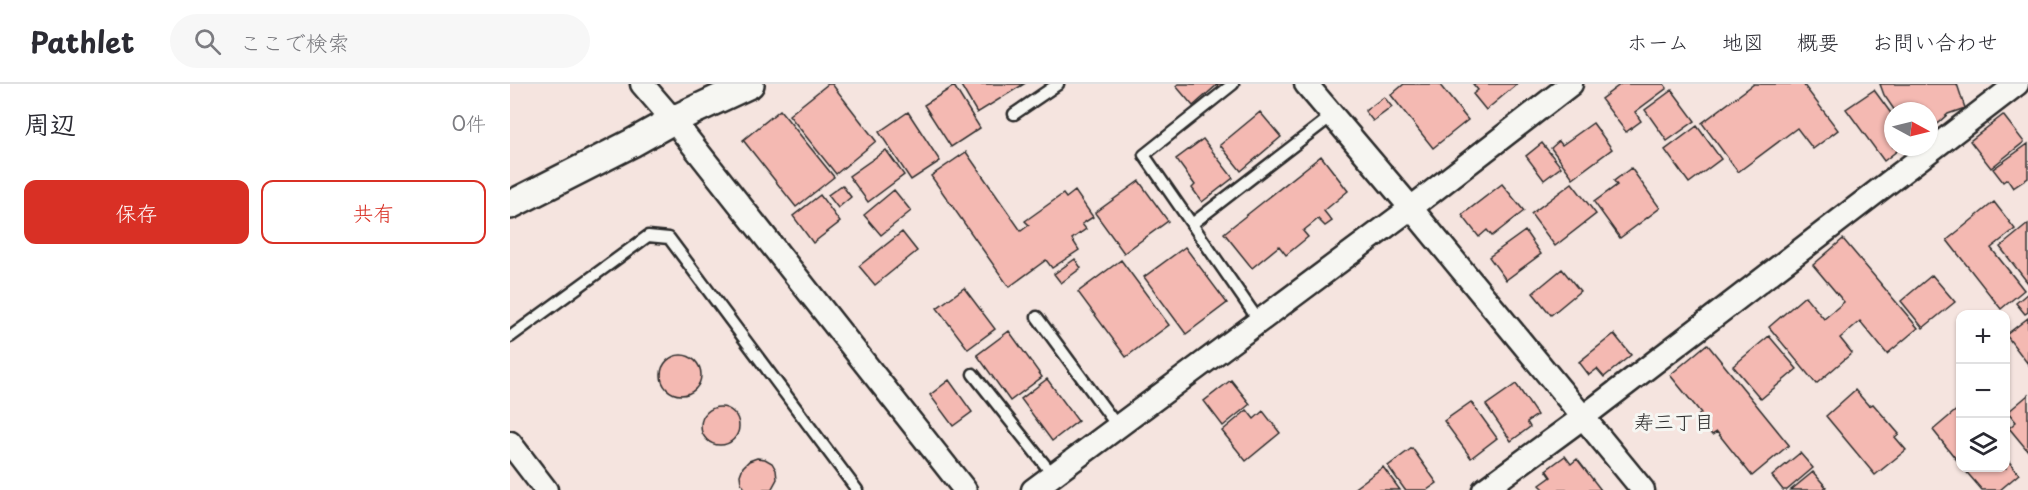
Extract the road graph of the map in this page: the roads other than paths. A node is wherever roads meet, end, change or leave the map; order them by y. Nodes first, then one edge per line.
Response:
1 (642, 84) edge
2 (750, 84) edge
3 (1058, 84) edge
4 (1233, 84) edge
5 (1306, 84) edge
6 (1571, 84) edge
7 (2017, 84) edge
8 (1014, 114) dead end
9 (1333, 115) junction
10 (673, 120) junction
11 (510, 205) edge
12 (1411, 208) junction
13 (1192, 224) junction
14 (1036, 317) dead end
15 (1259, 321) junction
16 (510, 337) edge
17 (973, 374) dead end
18 (1582, 418) junction
19 (1118, 427) junction
20 (510, 443) edge
21 (1053, 475) junction
22 (546, 490) edge
23 (857, 490) edge
24 (965, 490) edge
25 (1033, 490) edge
26 (1484, 490) edge
27 (1643, 490) edge

1 - 10 street
2 - 10 street
3 - 8 lane
4 - 13 lane
5 - 9 street
6 - 12 street
7 - 18 street
9 - 12 street
9 - 13 lane
10 - 11 street
10 - 24 street
12 - 15 street
12 - 18 street
13 - 15 lane
14 - 19 lane
15 - 19 street
16 - 23 lane
17 - 21 lane
18 - 26 street
18 - 27 street
19 - 21 street
20 - 22 street
21 - 25 street

